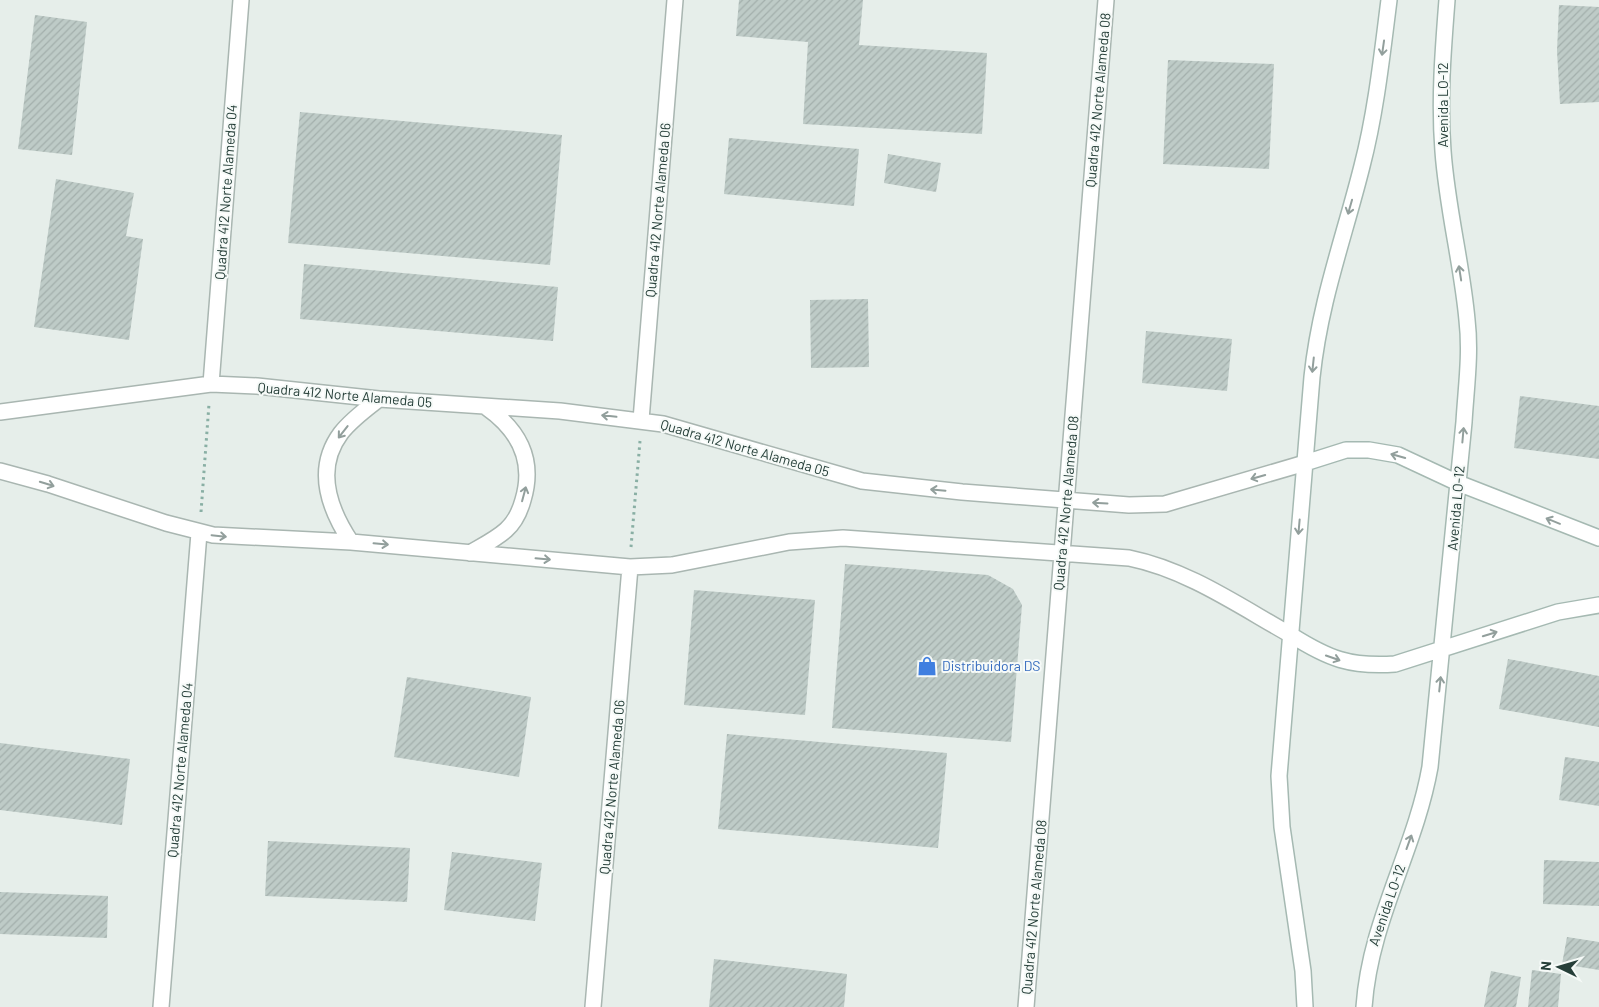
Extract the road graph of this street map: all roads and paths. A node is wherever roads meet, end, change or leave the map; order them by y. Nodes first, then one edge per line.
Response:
1 (240, 0) edge
2 (675, 0) edge
3 (1106, 0) edge
4 (1389, 0) edge
5 (1447, 0) edge
6 (211, 384) junction
7 (379, 399) junction
8 (486, 407) junction
9 (0, 412) edge
10 (641, 420) junction
11 (1305, 463) junction
12 (0, 472) edge
13 (1458, 483) junction
14 (1066, 501) junction
15 (199, 533) junction
16 (1599, 538) edge
17 (351, 542) junction
18 (470, 553) junction
19 (1062, 553) junction
20 (630, 567) junction
21 (1599, 606) edge
22 (1291, 635) junction
23 (1443, 648) junction
24 (161, 1007) edge
25 (593, 1007) edge
26 (1026, 1007) edge
27 (1305, 1007) edge
28 (1364, 1007) edge

1 - 6 street, Quadra 412 Norte Alameda 04
2 - 10 street, Quadra 412 Norte Alameda 06
3 - 14 street, Quadra 412 Norte Alameda 08
4 -> 11 street
13 -> 5 street, Avenida LO-12
6 - 7 street, Quadra 412 Norte Alameda 05
6 - 9 street, Quadra 412 Norte Alameda 05
6 - 15 path
7 - 8 street, Quadra 412 Norte Alameda 05
7 -> 17 street
10 -> 8 street, Quadra 412 Norte Alameda 05
18 -> 8 street
14 -> 10 street, Quadra 412 Norte Alameda 05
10 - 20 path
13 -> 11 street, Quadra 412 Norte Alameda 05
11 -> 14 street, Quadra 412 Norte Alameda 05
11 -> 22 street
12 -> 15 street
16 -> 13 street, Quadra 412 Norte Alameda 05
13 - 23 street, Avenida LO-12
14 - 19 street, Quadra 412 Norte Alameda 08
15 -> 17 street
15 - 24 street, Quadra 412 Norte Alameda 04
17 -> 18 street
18 -> 20 street
19 - 20 street
19 - 22 street
19 - 26 street, Quadra 412 Norte Alameda 08
20 - 25 street, Quadra 412 Norte Alameda 06
23 -> 21 street
22 -> 23 street
22 - 27 street
28 -> 23 street, Avenida LO-12

